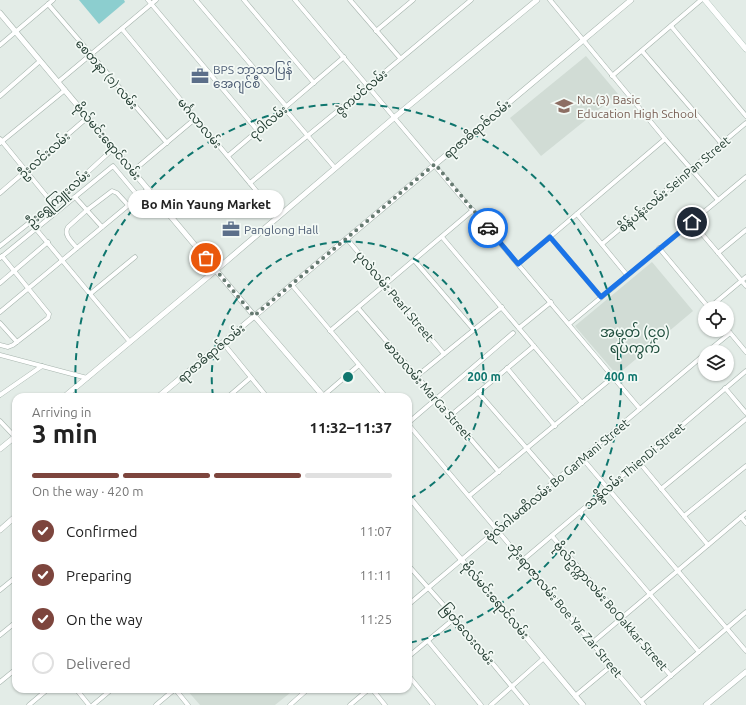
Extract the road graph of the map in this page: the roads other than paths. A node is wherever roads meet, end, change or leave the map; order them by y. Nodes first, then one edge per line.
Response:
1 (53, 0) edge
2 (156, 0) edge
3 (196, 0) edge
4 (244, 0) edge
5 (296, 0) edge
6 (413, 0) edge
7 (471, 0) edge
8 (536, 0) edge
9 (550, 0) edge
10 (631, 0) edge
11 (701, 0) edge
12 (705, 0) edge
13 (353, 1) edge
14 (150, 2) edge
15 (48, 4) junction
16 (0, 13) edge
17 (671, 26) junction
18 (122, 29) junction
19 (16, 31) junction
20 (376, 31) junction
21 (583, 41) junction
22 (0, 45) edge
23 (745, 45) edge
24 (642, 51) junction
25 (91, 55) junction
26 (344, 57) junction
27 (400, 58) junction
28 (40, 61) junction
29 (612, 76) junction
30 (58, 82) junction
31 (314, 83) junction
32 (368, 86) junction
33 (65, 90) junction
34 (0, 96) edge
35 (285, 107) junction
36 (746, 116) edge
37 (88, 117) junction
38 (395, 117) junction
39 (196, 118) junction
40 (746, 123) edge
41 (258, 131) junction
42 (308, 135) junction
43 (665, 139) junction
44 (1, 141) edge
45 (167, 143) junction
46 (722, 144) junction
47 (114, 148) junction
48 (228, 156) junction
49 (435, 164) junction
50 (335, 168) junction
51 (692, 169) junction
52 (26, 171) junction
53 (133, 171) junction
54 (746, 177) edge
55 (250, 183) junction
56 (148, 189) junction
57 (0, 193) edge
58 (138, 196) junction
59 (75, 197) junction
60 (718, 200) junction
61 (53, 204) junction
62 (128, 204) junction
63 (87, 210) junction
64 (473, 210) junction
65 (577, 214) junction
66 (278, 217) junction
67 (692, 222) junction
68 (102, 227) junction
69 (36, 229) junction
70 (746, 230) edge
71 (442, 237) junction
72 (550, 237) junction
73 (347, 238) junction
74 (48, 242) junction
75 (602, 244) junction
76 (0, 246) edge
77 (77, 248) junction
78 (659, 248) junction
79 (718, 253) junction
80 (1, 257) edge
81 (135, 257) dead end
82 (62, 260) junction
83 (414, 260) junction
84 (518, 264) junction
85 (15, 272) junction
86 (218, 272) junction
87 (627, 275) junction
88 (746, 277) edge
89 (742, 281) junction
90 (0, 283) edge
91 (386, 284) junction
92 (292, 285) junction
93 (746, 286) edge
94 (29, 288) junction
95 (90, 294) junction
96 (601, 297) junction
97 (703, 301) edge
98 (718, 301) edge
99 (551, 302) junction
100 (502, 307) junction
101 (358, 308) junction
102 (0, 312) edge
103 (251, 312) junction
104 (0, 323) edge
105 (568, 324) junction
106 (519, 328) junction
107 (474, 330) junction
108 (330, 331) junction
109 (512, 333) dead end
110 (722, 337) edge
111 (733, 337) edge
112 (17, 342) junction
113 (130, 342) junction
114 (223, 343) junction
115 (0, 345) edge
116 (714, 345) edge
117 (534, 346) junction
118 (746, 352) edge
119 (444, 354) junction
120 (0, 355) edge
121 (698, 360) edge
122 (359, 365) junction
123 (42, 366) junction
124 (507, 368) junction
125 (746, 371) edge
126 (417, 376) junction
127 (613, 377) junction
128 (87, 378) junction
129 (250, 378) junction
130 (725, 388) junction
131 (478, 392) junction
132 (69, 393) edge
133 (163, 393) edge
134 (233, 393) edge
135 (263, 393) edge
136 (321, 393) edge
137 (327, 393) edge
138 (383, 393) edge
139 (0, 395) edge
140 (436, 399) junction
141 (582, 403) junction
142 (640, 409) junction
143 (746, 412) edge
144 (450, 416) junction
145 (746, 419) edge
146 (0, 420) edge
147 (412, 420) edge
148 (555, 426) junction
149 (412, 428) edge
150 (12, 434) edge
151 (12, 439) edge
152 (0, 449) edge
153 (527, 449) junction
154 (582, 458) junction
155 (639, 462) junction
156 (746, 466) edge
157 (499, 472) junction
158 (555, 481) junction
159 (609, 488) junction
160 (661, 489) junction
161 (469, 496) junction
162 (412, 501) edge
163 (580, 512) junction
164 (746, 513) edge
165 (684, 516) junction
166 (741, 517) junction
167 (12, 520) edge
168 (746, 523) edge
169 (0, 530) edge
170 (497, 530) junction
171 (552, 536) junction
172 (708, 545) junction
173 (462, 560) junction
174 (523, 560) junction
175 (412, 569) edge
176 (679, 570) junction
177 (12, 580) edge
178 (429, 588) junction
179 (0, 590) edge
180 (650, 594) junction
181 (412, 602) edge
182 (746, 612) edge
183 (455, 618) junction
184 (622, 618) junction
185 (12, 625) edge
186 (727, 628) junction
187 (0, 635) edge
188 (428, 641) junction
189 (592, 643) junction
190 (746, 651) edge
191 (699, 652) junction
192 (412, 654) edge
193 (544, 658) junction
194 (611, 666) junction
195 (12, 672) edge
196 (746, 672) edge
197 (671, 676) junction
198 (412, 680) edge
199 (0, 682) edge
200 (512, 687) junction
201 (43, 693) edge
202 (79, 693) edge
203 (107, 693) edge
204 (170, 693) edge
205 (178, 693) edge
206 (304, 693) edge
207 (366, 693) edge
208 (374, 693) edge
209 (575, 696) junction
210 (641, 701) junction
211 (29, 705) edge
212 (89, 705) edge
213 (93, 705) edge
214 (156, 705) edge
215 (188, 705) edge
216 (290, 705) edge
217 (350, 705) edge
218 (385, 705) edge
219 (433, 705) edge
220 (481, 705) edge
221 (491, 705) edge
222 (526, 705) edge
223 (583, 705) edge
224 (644, 705) edge
225 (706, 705) edge

1 - 15 street
2 - 14 street
3 - 35 street
4 - 31 street
5 - 26 street
6 - 20 street
7 - 27 street, ဇွဲကပင်လမ်း
8 - 38 street
9 - 21 street
10 - 21 street, ရာဇာဓိရာဇ်လမ်း
11 - 17 street
12 - 23 main road
13 - 20 street
14 - 18 street
14 - 41 street
15 - 19 street
15 - 25 street, စေတနာ (၁) လမ်း
16 - 19 street, ဗိုလ်မင်းရောင်လမ်း
17 - 24 street
17 - 36 street
18 - 25 street
18 - 39 street, မင်္ဂလာလမ်း
19 - 22 street
19 - 28 street, ဗိုလ်မင်းရောင်လမ်း
20 - 27 street
21 - 29 street
21 - 49 street, ရာဇာဓိရာဇ်လမ်း
24 - 29 street
24 - 46 street
25 - 30 street
25 - 45 street, စေတနာ (၁) လမ်း
26 - 31 street, ငုဝါလမ်း
26 - 32 street
27 - 32 street, ဇွဲကပင်လမ်း
28 - 30 street, ဗိုလ်မင်းရောင်လမ်း
28 - 34 street
29 - 43 street
30 - 33 street, ဗိုလ်မင်းရောင်လမ်း
31 - 35 street, ငုဝါလမ်း
32 - 38 street
32 - 42 street, ဇွဲကပင်လမ်း
33 - 37 street, ဗိုလ်မင်းရောင်လမ်း
33 - 44 street
35 - 41 street, ငုဝါလမ်း
35 - 42 street
37 - 47 street, ဗိုလ်မင်းရောင်လမ်း
37 - 52 street, ဦးလင်းလမ်း
38 - 49 street
38 - 50 street
39 - 45 street
39 - 48 street, မင်္ဂလာလမ်း
40 - 46 street, စိန်ပန်းလမ်း SeinPan Street
41 - 48 street, ငုဝါလမ်း
42 - 50 street
42 - 55 street, ဇွဲကပင်လမ်း
43 - 51 street
43 - 65 street
44 - 52 street
45 - 53 street
46 - 51 street, စိန်ပန်းလမ်း SeinPan Street
47 - 53 street, ဗိုလ်မင်းရောင်လမ်း
47 - 61 street, ဦးရွှေကြူးလမ်း
48 - 55 street, မင်္ဂလာလမ်း
49 - 64 street
49 - 73 street, ရာဇာဓိရာဇ်လမ်း
50 - 66 street
51 - 60 street
51 - 75 street, စိန်ပန်းလမ်း SeinPan Street
52 - 57 street, ဦးလင်းလမ်း
52 - 61 street
53 - 56 street, ဗိုလ်မင်းရောင်လမ်း
54 - 60 street
55 - 66 street, မင်္ဂလာလမ်း
56 - 58 street
56 - 86 street, ဗိုလ်မင်းရောင်လမ်း
58 - 59 street
58 - 62 street
59 - 63 street
59 - 69 street
60 - 67 street
61 - 76 street, ဦးရွှေကြူးလမ်း
62 - 63 street
62 - 68 street
63 - 68 street
63 - 77 street
64 - 71 street
64 - 84 street
65 - 72 street
65 - 75 street
66 - 86 street
67 - 78 street
67 - 79 street
68 - 77 street
69 - 74 street
69 - 80 street
70 - 79 street
71 - 83 street
71 - 100 street
72 - 84 street
72 - 96 street
73 - 91 street, ပုလဲလမ်း Pearl Street
73 - 92 street, ရာဇာဓိရာဇ်လမ်း
74 - 82 street
74 - 85 street
75 - 87 street
77 - 82 street
78 - 87 street
78 - 97 street
79 - 89 street
80 - 85 street
81 - 95 street
82 - 94 street
82 - 95 street
83 - 91 street
83 - 107 street
84 - 99 street
85 - 90 street
85 - 94 street
86 - 103 street, ဗိုလ်မင်းရောင်လမ်း
86 - 113 street
87 - 96 street
88 - 89 street
89 - 93 street
89 - 98 street
91 - 101 street
91 - 119 street, ပုလဲလမ်း Pearl Street
92 - 103 street, ရာဇာဓိရာဇ်လမ်း
92 - 108 street
94 - 102 street
94 - 112 street
95 - 113 street
96 - 105 street
99 - 105 street
99 - 106 street
100 - 106 street
100 - 107 street
101 - 108 street
101 - 126 street, မာဃလမ်း MarGa Street
103 - 114 street, ရာဇာဓိရာဇ်လမ်း
103 - 136 street, ဗိုလ်မင်းရောင်လမ်း
104 - 112 street
105 - 127 street
106 - 117 street
107 - 119 street
108 - 122 street
109 - 140 street
110 - 116 street, ဗိုလ်ဂါမဏိလမ်း Bo GarMani Street
111 - 118 street
112 - 115 street
113 - 128 street
114 - 129 street
114 - 133 street, ရာဇာဓိရာဇ်လမ်း
117 - 124 street
117 - 141 street
119 - 126 street
120 - 123 street
121 - 142 street, ဗိုလ်ဂါမဏိလမ်း Bo GarMani Street
122 - 137 street
122 - 138 street
123 - 128 street
123 - 139 street
124 - 131 street
124 - 148 street
125 - 130 street, သန္ဒိလမ်း ThienDi Street
126 - 140 street, မာဃလမ်း MarGa Street
127 - 141 street
127 - 142 street
128 - 132 street
129 - 134 street
129 - 135 street
130 - 143 street
130 - 155 street, သန္ဒိလမ်း ThienDi Street
131 - 144 street
131 - 153 street
140 - 144 street, မာဃလမ်း MarGa Street
140 - 147 street
141 - 148 street
142 - 154 street, ဗိုလ်ဂါမဏိလမ်း Bo GarMani Street
144 - 157 street, မာဃလမ်း MarGa Street
145 - 160 street
146 - 150 street
148 - 153 street
149 - 161 street, ဘိုးရာဇာလမ်း Boe Yar Zar Street
151 - 152 street
153 - 157 street
153 - 158 street
154 - 158 street, ဗိုလ်ဂါမဏိလမ်း Bo GarMani Street
154 - 159 street
155 - 159 street, သန္ဒိလမ်း ThienDi Street
155 - 160 street
156 - 165 street
157 - 161 street
158 - 170 street, ဗိုလ်ဂါမဏိလမ်း Bo GarMani Street
159 - 163 street, သန္ဒိလမ်း ThienDi Street
159 - 176 street
160 - 165 street
161 - 170 street, ဘိုးရာဇာလမ်း Boe Yar Zar Street
162 - 173 street, ဗိုလ်မင်းရောင်လမ်း
163 - 171 street, သန္ဒိလမ်း ThienDi Street
163 - 180 street
164 - 166 street
165 - 172 street
166 - 168 street
166 - 172 street
167 - 169 street
170 - 173 street, ဗိုလ်ဂါမဏိလမ်း Bo GarMani Street
170 - 174 street, ဘိုးရာဇာလမ်း Boe Yar Zar Street
171 - 174 street, သန္ဒိလမ်း ThienDi Street
171 - 184 street, ဗိုလ်ဥက္ကာလမ်း BoOakkar Street
172 - 176 street
173 - 178 street, ဗိုလ်ဂါမဏိလမ်း Bo GarMani Street
173 - 193 street, ဗိုလ်မင်းရောင်လမ်း
174 - 189 street, ဘိုးရာဇာလမ်း Boe Yar Zar Street
175 - 178 street, မြတ်လေးလမ်း
176 - 180 street
176 - 186 street
177 - 179 street
178 - 181 street, ဗိုလ်ဂါမဏိလမ်း Bo GarMani Street
178 - 183 street, မြတ်လေးလမ်း
180 - 184 street
180 - 191 street
182 - 186 street
183 - 188 street
183 - 200 street, မြတ်လေးလမ်း
184 - 189 street
184 - 197 street, ဗိုလ်ဥက္ကာလမ်း BoOakkar Street
185 - 187 street
186 - 190 street
186 - 191 street
188 - 192 street
188 - 220 street
189 - 194 street, ဘိုးရာဇာလမ်း Boe Yar Zar Street
191 - 197 street
193 - 200 street
193 - 209 street, ဗိုလ်မင်းရောင်လမ်း
194 - 209 street
194 - 210 street, ဘိုးရာဇာလမ်း Boe Yar Zar Street
195 - 199 street
196 - 225 street
197 - 210 street
198 - 219 street
200 - 221 street
200 - 222 street, မြတ်လေးလမ်း
201 - 211 street
202 - 212 street
203 - 213 street
204 - 214 street
205 - 215 street
206 - 216 street
207 - 217 street
208 - 218 street
209 - 223 street, ဗိုလ်မင်းရောင်လမ်း
210 - 224 street, ဘိုးရာဇာလမ်း Boe Yar Zar Street

